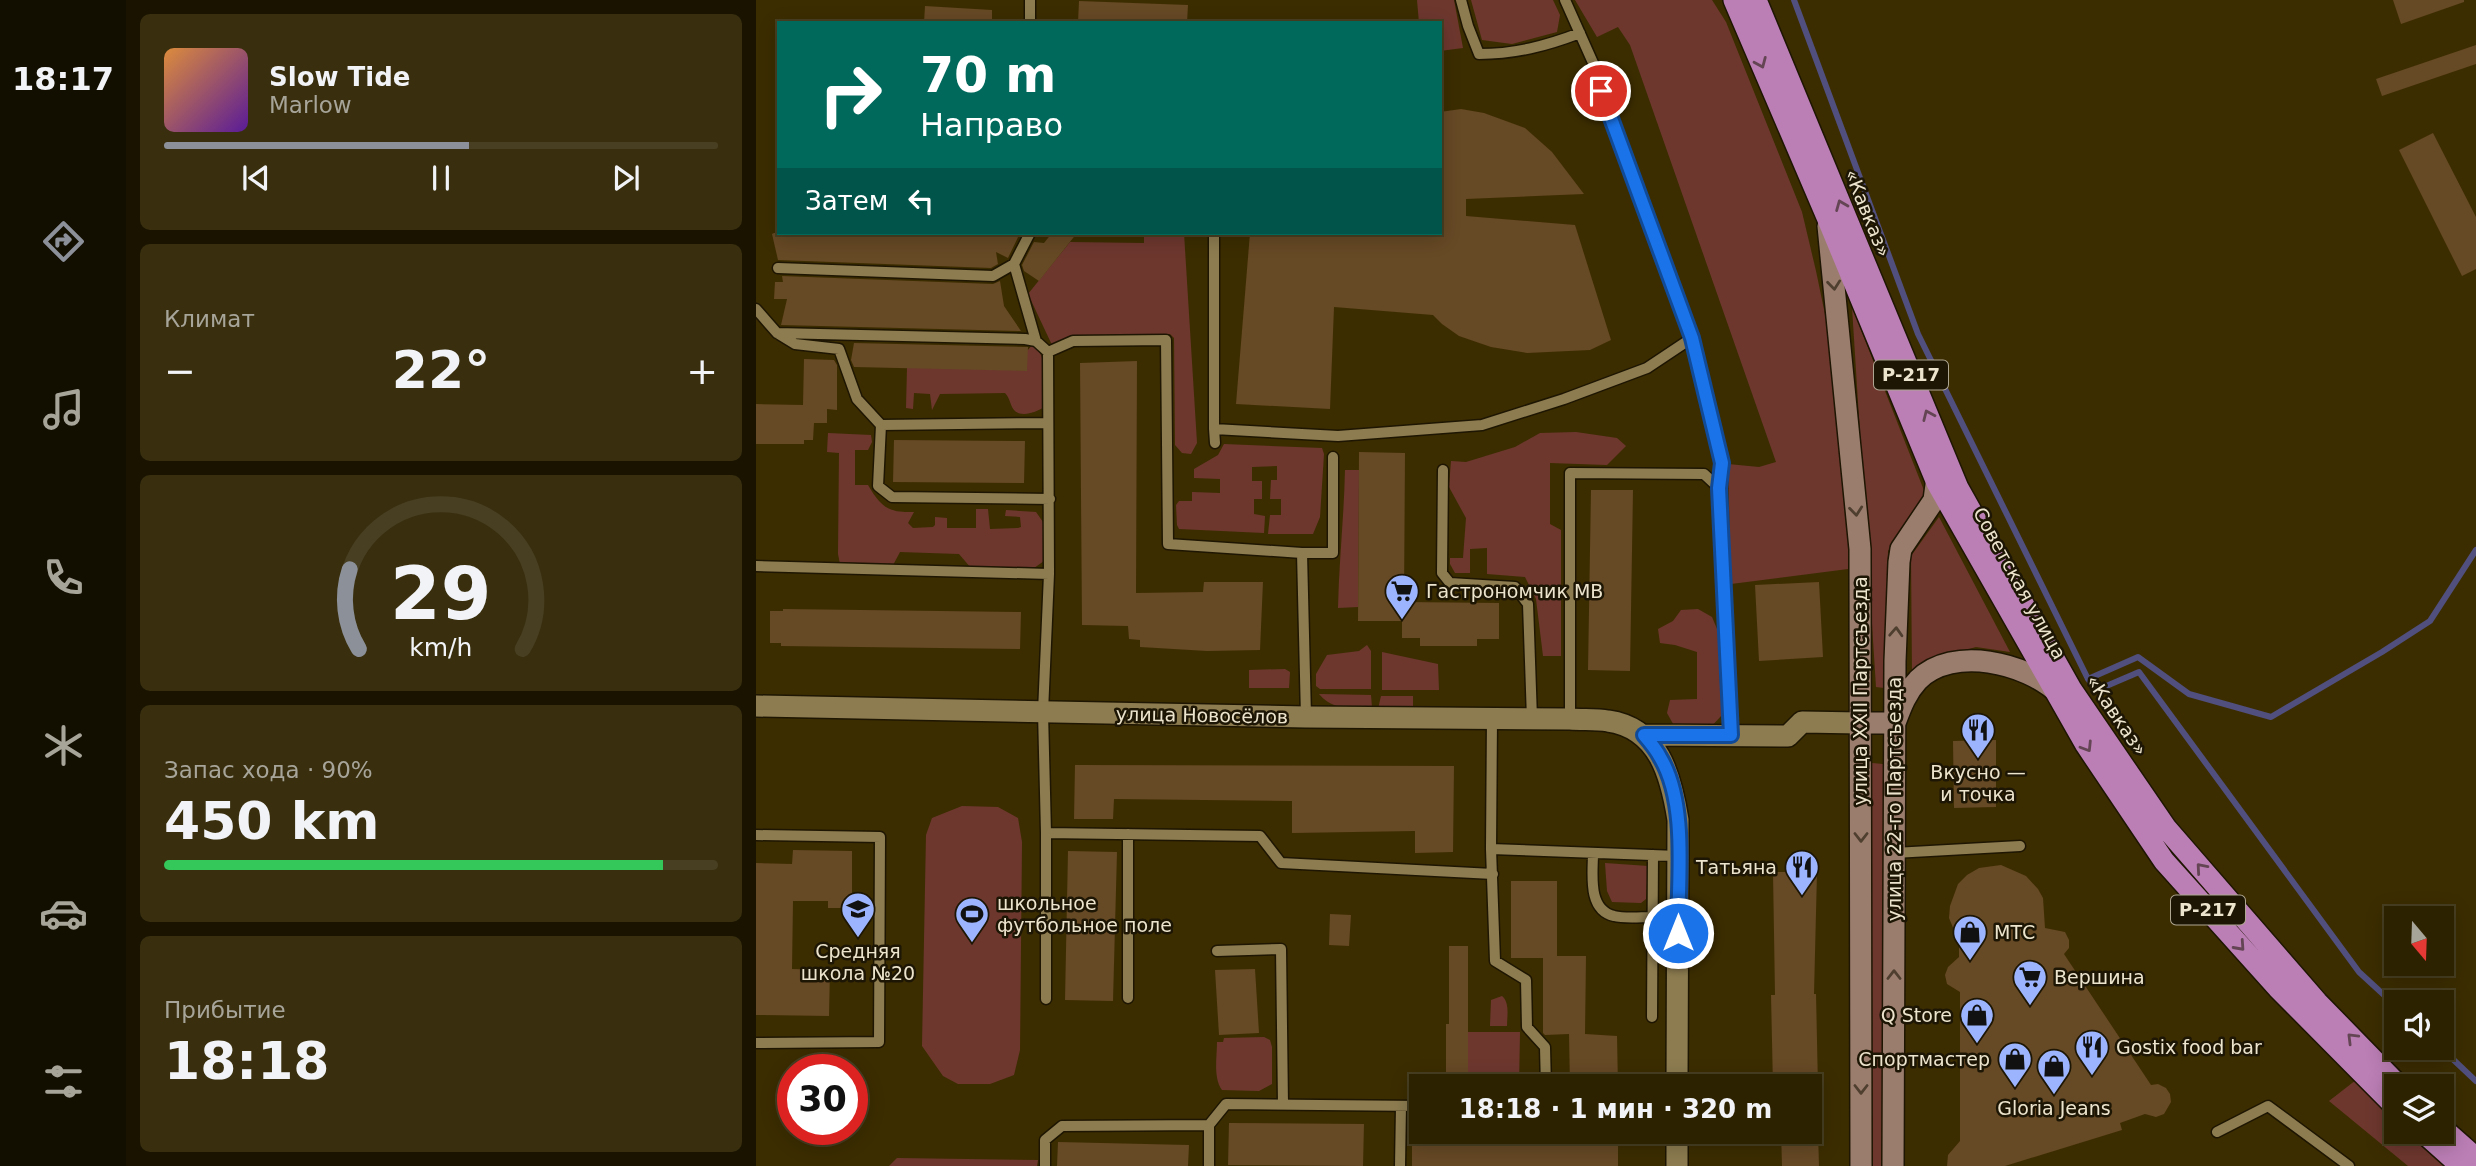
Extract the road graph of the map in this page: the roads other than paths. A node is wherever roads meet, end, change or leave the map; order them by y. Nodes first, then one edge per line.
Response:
1 (1030, 0) edge
2 (1461, 0) edge
3 (1565, 0) edge
4 (1734, 0) edge
5 (1756, 0) edge
6 (1030, 21) edge
7 (1580, 33) junction
8 (1827, 217) junction
9 (1029, 235) edge
10 (1214, 235) edge
11 (1014, 264) junction
12 (778, 268) dead end
13 (756, 309) edge
14 (777, 333) junction
15 (1692, 338) junction
16 (1036, 341) junction
17 (1048, 352) junction
18 (1047, 423) junction
19 (881, 425) junction
20 (1214, 429) junction
21 (1215, 443) dead end
22 (1941, 444) junction
23 (1333, 457) dead end
24 (1443, 470) dead end
25 (1937, 483) junction
26 (1719, 488) junction
27 (1050, 499) junction
28 (1302, 553) junction
29 (756, 566) edge
30 (1049, 574) junction
31 (2053, 688) junction
32 (756, 706) edge
33 (1044, 712) junction
34 (1306, 717) junction
35 (1492, 718) junction
36 (1532, 719) junction
37 (1570, 719) junction
38 (1860, 723) junction
39 (1895, 723) junction
40 (2101, 733) junction
41 (1644, 735) junction
42 (1731, 735) junction
43 (1045, 833) junction
44 (1128, 834) junction
45 (756, 835) edge
46 (2020, 846) dead end
47 (1491, 849) junction
48 (1593, 853) junction
49 (1894, 853) junction
50 (1653, 855) junction
51 (1678, 856) junction
52 (1493, 874) junction
53 (1653, 917) junction
54 (1217, 951) dead end
55 (1128, 998) dead end
56 (1046, 999) dead end
57 (1652, 1017) dead end
58 (756, 1043) edge
59 (1545, 1074) edge
60 (1677, 1074) edge
61 (2387, 1074) edge
62 (2384, 1095) edge
63 (1283, 1104) junction
64 (1401, 1106) junction
65 (1409, 1106) edge
66 (1209, 1125) junction
67 (2217, 1132) dead end
68 (2454, 1139) edge
69 (1677, 1144) edge
70 (2436, 1144) edge
71 (2476, 1158) edge
72 (1045, 1166) edge
73 (1209, 1166) edge
74 (1400, 1166) edge
75 (1677, 1166) edge
76 (1861, 1166) edge
77 (1893, 1166) edge
78 (2349, 1166) edge
79 (2461, 1166) edge

1 - 6 lane
2 - 7 lane
3 - 7 lane
4 -> 8 highway, Советская улица / Р-217
22 -> 5 highway, «Кавказ» / Р-217
7 - 15 lane
8 - 25 highway, Советская улица / Р-217
8 -> 38 main road, улица XXII Партсъезда
9 - 11 lane
10 - 20 lane
11 - 12 lane
11 - 16 lane
13 - 14 lane
14 - 16 lane
14 - 19 lane
15 - 20 lane
15 - 26 lane
16 - 17 lane
17 - 18 lane
17 - 28 lane
18 - 19 lane
18 - 27 lane
19 - 27 lane
20 - 21 lane
22 - 25 main road, улица 22-го Партсъезда
22 - 40 highway, «Кавказ» / Р-217
23 - 28 lane
24 - 36 lane
25 - 31 highway, Советская улица / Р-217
39 -> 25 main road, улица 22-го Партсъезда
26 - 37 lane
26 - 42 lane
27 - 30 lane
28 - 34 lane
29 - 30 lane
30 - 33 lane
31 - 39 main road
31 - 40 main road
31 -> 62 highway, Советская улица / Р-217
32 - 33 street, улица Новосёлов
33 - 34 street, улица Новосёлов
33 - 43 lane
34 - 35 street, улица Новосёлов
35 - 36 street, улица Новосёлов
35 - 47 lane
36 - 37 street, улица Новосёлов
37 - 41 street, улица Новосёлов
38 - 39 main road
38 - 42 street
38 -> 76 main road, улица XXII Партсъезда
39 - 49 main road, улица 22-го Партсъезда
61 -> 40 highway, «Кавказ» / Р-217
41 - 42 street
41 - 51 street
43 - 44 lane
43 - 56 lane
44 - 52 lane
44 - 55 lane
45 - 58 lane
46 - 49 lane
47 - 48 lane
47 - 52 lane
48 - 50 lane
48 - 53 lane
77 -> 49 main road, улица 22-го Партсъезда
50 - 51 lane
50 - 53 lane
51 - 60 street
52 - 59 lane
53 - 57 lane
54 - 63 lane
63 - 64 lane
63 - 66 lane
64 - 65 lane
64 - 74 lane
66 - 72 lane
66 - 73 lane
67 - 78 lane
68 - 71 highway
69 - 75 street
70 - 79 highway

